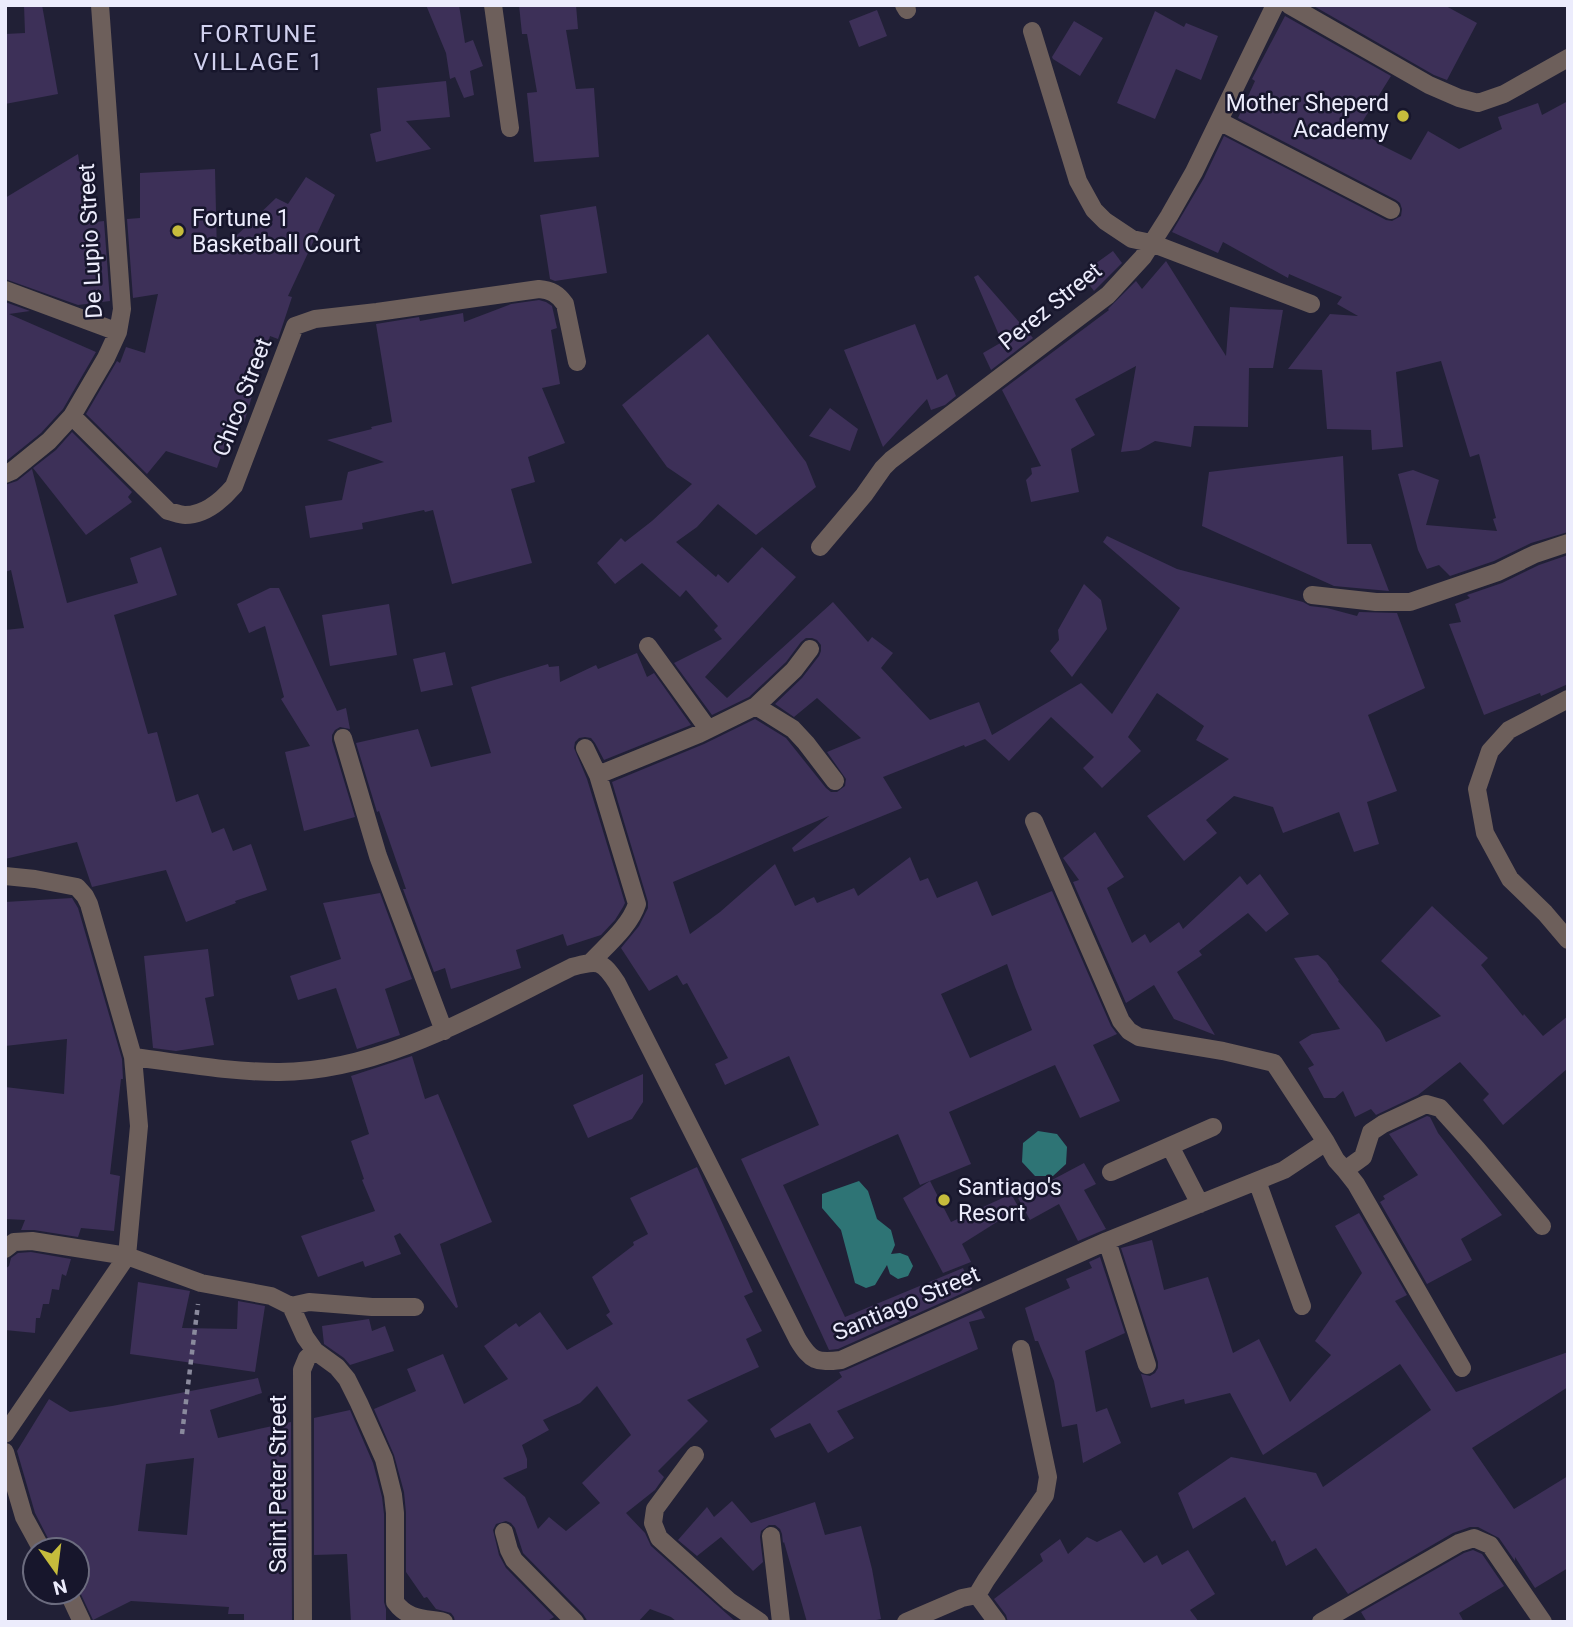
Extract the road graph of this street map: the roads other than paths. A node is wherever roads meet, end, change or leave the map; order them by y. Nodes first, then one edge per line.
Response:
1 (100, 5) edge
2 (493, 5) edge
3 (1275, 5) edge
4 (1290, 5) edge
5 (1032, 31) dead end
6 (1568, 58) edge
7 (1219, 121) junction
8 (510, 128) dead end
9 (1391, 210) dead end
10 (1151, 243) junction
11 (5, 290) edge
12 (1311, 304) dead end
13 (118, 332) junction
14 (577, 362) dead end
15 (72, 416) junction
16 (5, 474) edge
17 (1568, 543) edge
18 (820, 547) dead end
19 (1312, 595) dead end
20 (648, 646) dead end
21 (810, 649) dead end
22 (1568, 699) edge
23 (755, 706) junction
24 (708, 729) junction
25 (343, 738) dead end
26 (585, 748) dead end
27 (598, 775) junction
28 (835, 781) dead end
29 (1034, 821) dead end
30 (5, 876) edge
31 (1568, 940) edge
32 (591, 962) junction
33 (444, 1031) junction
34 (133, 1057) junction
35 (1213, 1127) dead end
36 (1326, 1142) junction
37 (1170, 1146) junction
38 (1345, 1170) junction
39 (1111, 1172) dead end
40 (1257, 1181) junction
41 (1200, 1204) junction
42 (1542, 1226) dead end
43 (1107, 1241) junction
44 (5, 1249) edge
45 (127, 1256) junction
46 (291, 1306) junction
47 (1302, 1306) dead end
48 (415, 1307) dead end
49 (1021, 1349) dead end
50 (315, 1351) junction
51 (1147, 1365) dead end
52 (1462, 1368) dead end
53 (5, 1434) edge
54 (5, 1452) edge
55 (695, 1455) dead end
56 (504, 1532) dead end
57 (34, 1536) edge
58 (771, 1536) dead end
59 (977, 1595) junction
60 (75, 1606) edge
61 (82, 1622) edge
62 (303, 1622) edge
63 (444, 1622) edge
64 (575, 1622) edge
65 (760, 1622) edge
66 (781, 1622) edge
67 (906, 1622) edge
68 (997, 1622) edge
69 (1321, 1622) edge
70 (1543, 1622) edge

1 - 13 street, De Lupio Street
2 - 8 street
3 - 7 street, Perez Street
4 - 6 street
5 - 10 street
7 - 9 street
7 - 10 street, Perez Street
10 - 12 street
10 - 18 street, Perez Street
11 - 13 street
13 - 15 street, De Lupio Street
14 - 15 street, Chico Street
15 - 16 street, De Lupio Street
17 - 19 street
20 - 24 street
21 - 23 street
22 - 31 street
23 - 24 street
23 - 28 street
24 - 27 street
25 - 33 street
26 - 27 street
27 - 32 street
29 - 36 street
30 - 34 street
32 - 33 street
32 - 43 street, Santiago Street
33 - 34 street
34 - 45 street
35 - 37 street
36 - 38 street
36 - 40 street, Santiago Street
37 - 39 street
37 - 41 street
38 - 42 street
38 - 52 street
40 - 41 street, Santiago Street
40 - 47 street
41 - 43 street, Santiago Street
43 - 51 street
44 - 45 street
45 - 46 street
45 - 53 street
46 - 48 street
46 - 50 street
49 - 59 street
50 - 62 street, Saint Peter Street
50 - 63 street
54 - 57 street
55 - 65 street
56 - 64 street
58 - 66 street
59 - 67 street
59 - 68 street
60 - 61 street
69 - 70 street

